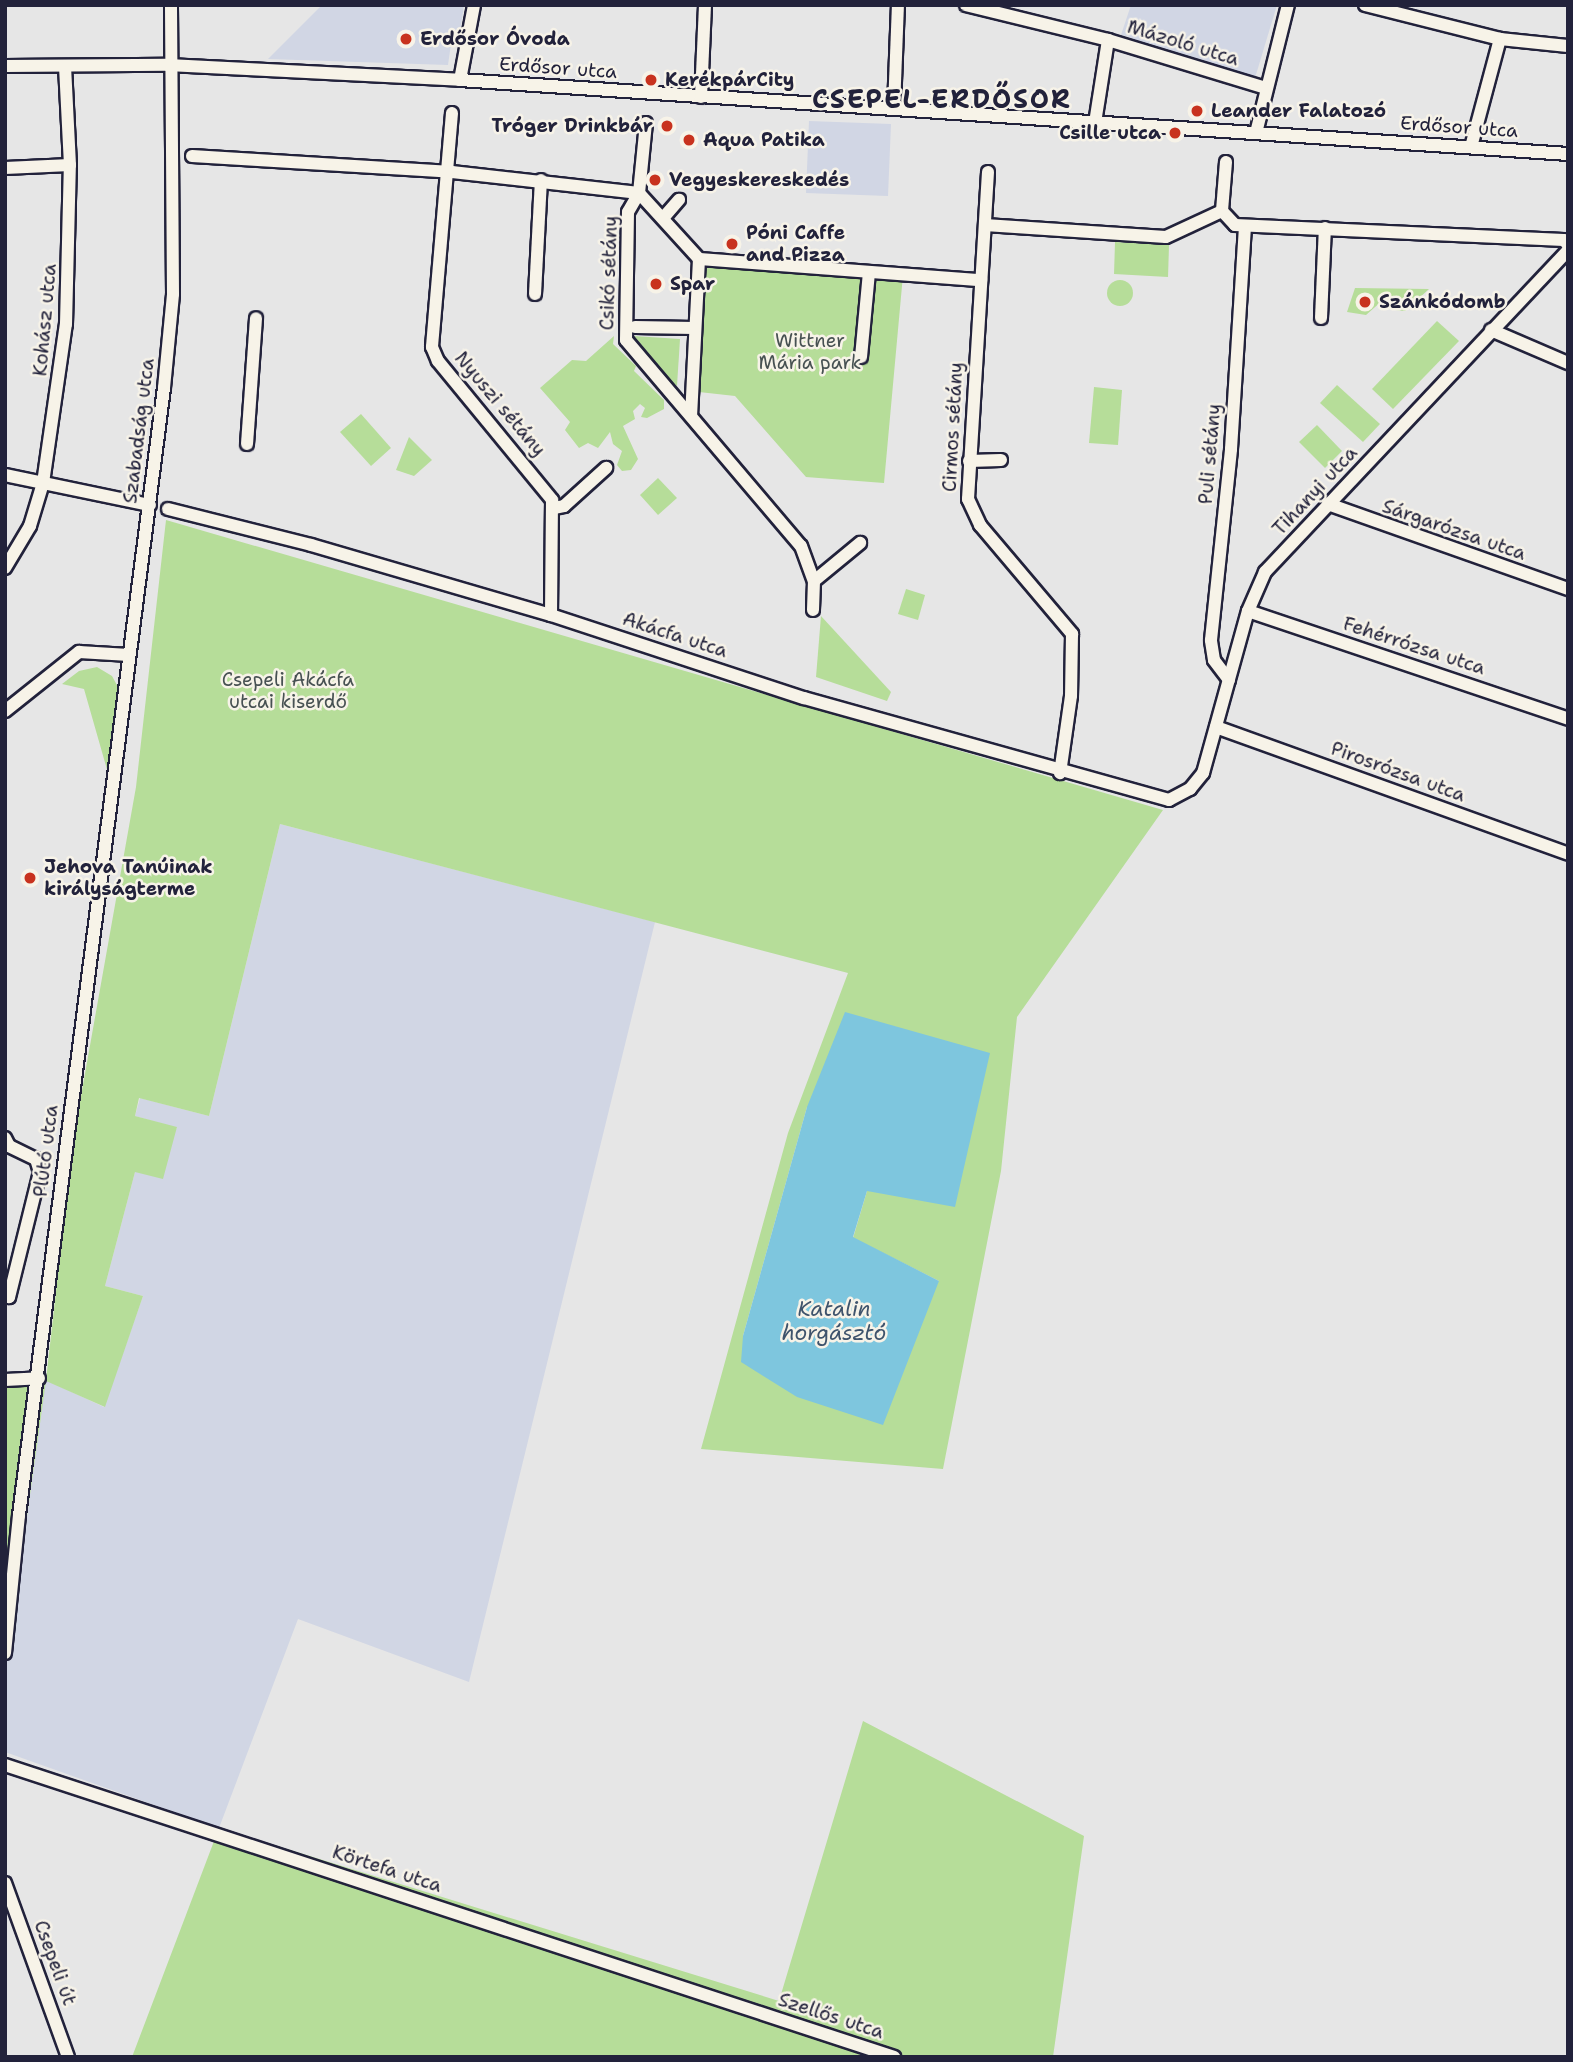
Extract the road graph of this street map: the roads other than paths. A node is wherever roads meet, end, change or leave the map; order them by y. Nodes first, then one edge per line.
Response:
1 (171, 5) edge
2 (474, 5) edge
3 (705, 5) edge
4 (898, 5) edge
5 (967, 5) edge
6 (1288, 5) edge
7 (1365, 5) edge
8 (1500, 39) junction
9 (1108, 40) junction
10 (1568, 46) edge
11 (168, 65) junction
12 (5, 66) edge
13 (65, 66) junction
14 (209, 67) junction
15 (460, 80) junction
16 (1266, 88) junction
17 (701, 97) junction
18 (170, 99) junction
19 (894, 108) junction
20 (452, 113) dead end
21 (646, 123) dead end
22 (1095, 123) junction
23 (1256, 133) junction
24 (1471, 146) junction
25 (1568, 153) edge
26 (192, 156) dead end
27 (1226, 162) dead end
28 (70, 165) junction
29 (5, 168) edge
30 (445, 171) junction
31 (988, 172) dead end
32 (541, 180) junction
33 (639, 193) junction
34 (679, 201) dead end
35 (1222, 211) junction
36 (664, 217) junction
37 (985, 225) junction
38 (1245, 226) junction
39 (1325, 228) junction
40 (1568, 245) edge
41 (1568, 251) edge
42 (699, 259) junction
43 (869, 272) junction
44 (981, 280) junction
45 (535, 294) dead end
46 (256, 318) dead end
47 (1321, 318) dead end
48 (635, 327) dead end
49 (694, 328) junction
50 (1491, 330) junction
51 (861, 357) dead end
52 (1568, 363) edge
53 (691, 416) junction
54 (247, 444) dead end
55 (1001, 460) dead end
56 (969, 461) junction
57 (606, 468) dead end
58 (5, 475) edge
59 (43, 483) junction
60 (1328, 504) junction
61 (150, 505) junction
62 (554, 508) junction
63 (168, 509) dead end
64 (860, 543) dead end
65 (5, 568) edge
66 (814, 582) junction
67 (1568, 589) edge
68 (813, 610) dead end
69 (1248, 611) junction
70 (551, 614) junction
71 (129, 655) junction
72 (1229, 680) junction
73 (5, 711) edge
74 (1568, 719) edge
75 (1216, 727) junction
76 (1060, 773) junction
77 (1169, 800) joint
78 (1568, 854) edge
79 (5, 1138) edge
80 (7, 1297) edge
81 (39, 1378) junction
82 (5, 1380) edge
83 (5, 1653) edge
84 (5, 1765) edge
85 (5, 1883) edge
86 (756, 2012) joint
87 (68, 2057) edge
88 (894, 2057) edge

1 - 11 street, Szabadság utca
2 - 15 street
3 - 17 street
4 - 19 street
5 - 9 street, Mázoló utca
6 - 16 street
7 - 8 street
8 - 10 street
8 - 24 street
9 - 16 street, Mázoló utca
9 - 22 street
11 - 13 street, Erdősor utca
11 - 14 street, Erdősor utca
11 - 18 street, Szabadság utca
12 - 13 street, Erdősor utca
13 - 28 street, Kohász utca
14 - 15 street, Erdősor utca
14 - 18 street
15 - 17 street, Erdősor utca
16 - 23 street
17 - 19 street, Erdősor utca
18 - 61 street, Szabadság utca
19 - 22 street, Erdősor utca
20 - 30 street, Nyuszi sétány
21 - 33 street, Csikó sétány
22 - 23 street, Erdősor utca
23 - 24 street, Erdősor utca
24 - 25 street, Erdősor utca
26 - 30 street
27 - 35 street
28 - 29 street
28 - 59 street, Kohász utca
30 - 32 street
30 - 62 street, Nyuszi sétány
31 - 37 street, Cirmos sétány
32 - 33 street
32 - 45 street
33 - 36 street, Csikó sétány
33 - 53 street, Csikó sétány
34 - 36 street
35 - 37 street
35 - 38 street
36 - 42 street, Csikó sétány
37 - 44 street, Cirmos sétány
38 - 39 street
38 - 72 street, Puli sétány
39 - 40 street
39 - 47 street
41 - 50 street, Tihanyi utca
42 - 43 street
42 - 49 street
43 - 44 street
43 - 51 street
44 - 56 street, Cirmos sétány
46 - 54 street
48 - 49 street
49 - 53 street
50 - 52 street
50 - 60 street, Tihanyi utca
53 - 66 street, Csikó sétány
55 - 56 street
56 - 76 street, Cirmos sétány
57 - 62 street
58 - 59 street
59 - 61 street
59 - 65 street, Kohász utca
60 - 67 street, Sárgarózsa utca
60 - 69 street, Tihanyi utca
61 - 71 street, Szabadság utca
62 - 70 street
63 - 70 street, Akácfa utca
64 - 66 street
66 - 68 street, Csikó sétány
69 - 72 street, Tihanyi utca
69 - 74 street, Fehérrózsa utca
70 - 76 street, Akácfa utca
71 - 73 street
71 - 81 street, Plútó utca
72 - 75 street, Tihanyi utca
75 - 77 street, Tihanyi utca
75 - 78 street, Pirosrózsa utca
76 - 77 street, Akácfa utca
79 - 80 street
81 - 82 street
81 - 83 street, Plútó utca
84 - 86 street, Körtefa utca
85 - 87 street, Csepeli út
86 - 88 street, Szellős utca

